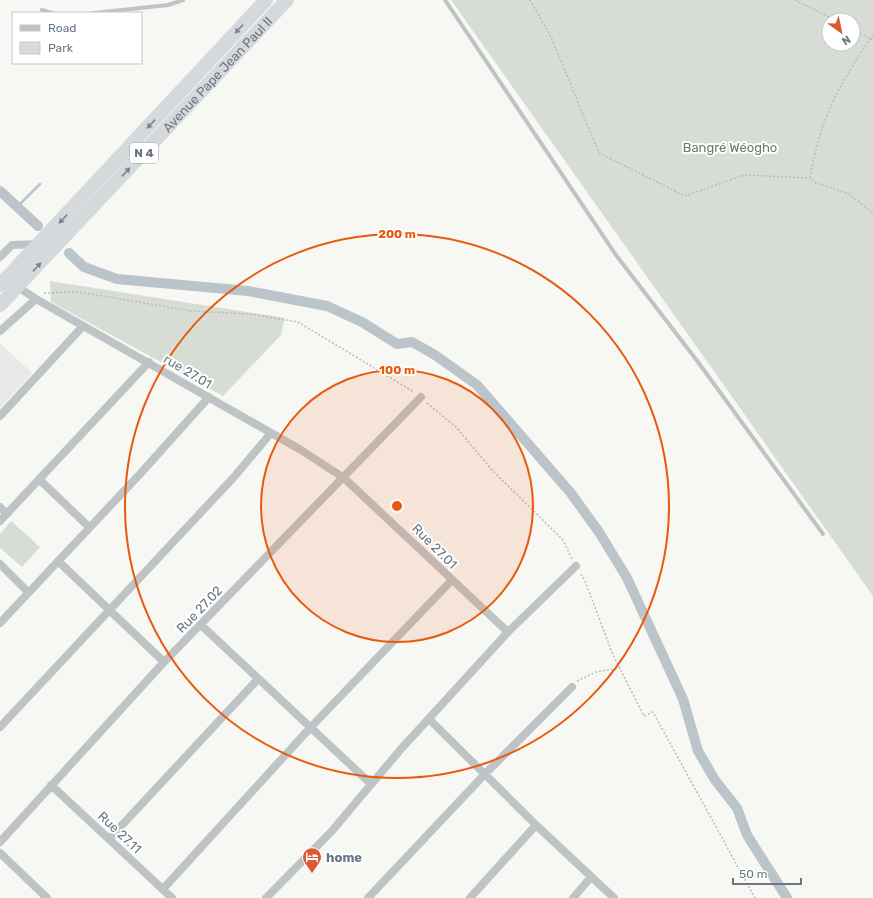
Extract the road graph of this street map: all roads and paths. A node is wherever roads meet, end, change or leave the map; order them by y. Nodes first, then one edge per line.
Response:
1 (183, 0) edge
2 (266, 0) edge
3 (287, 0) edge
4 (446, 0) edge
5 (530, 0) edge
6 (795, 0) edge
7 (42, 10) dead end
8 (49, 12) edge
9 (105, 12) edge
10 (821, 13) edge
11 (861, 33) edge
12 (873, 35) edge
13 (872, 39) edge
14 (810, 178) junction
15 (873, 213) edge
16 (40, 244) junction
17 (0, 257) edge
18 (0, 285) edge
19 (18, 287) junction
20 (36, 299) junction
21 (0, 305) edge
22 (83, 326) junction
23 (0, 331) edge
24 (149, 362) junction
25 (209, 397) junction
26 (421, 398) junction
27 (0, 416) edge
28 (271, 433) junction
29 (344, 478) junction
30 (40, 480) junction
31 (0, 508) edge
32 (7, 514) junction
33 (0, 521) edge
34 (89, 527) junction
35 (823, 534) dead end
36 (58, 561) junction
37 (0, 564) edge
38 (576, 566) junction
39 (452, 580) junction
40 (28, 592) junction
41 (109, 609) junction
42 (0, 623) edge
43 (200, 625) junction
44 (508, 632) junction
45 (164, 662) junction
46 (620, 668) junction
47 (258, 679) junction
48 (572, 687) joint
49 (429, 719) junction
50 (0, 727) edge
51 (310, 728) junction
52 (485, 774) junction
53 (370, 784) junction
54 (51, 785) junction
55 (536, 825) junction
56 (109, 839) junction
57 (0, 842) edge
58 (0, 853) edge
59 (591, 877) junction
60 (163, 889) junction
61 (48, 898) edge
62 (172, 898) edge
63 (266, 898) edge
64 (368, 898) edge
65 (470, 898) edge
66 (573, 898) edge
67 (614, 898) edge
68 (755, 898) edge

1 - 9 lane
2 -> 16 highway, Avenue Pape Jean Paul II / N 4
19 -> 3 highway, Avenue Pape Jean Paul II / N 4
4 - 35 lane
5 - 14 path
6 - 10 path
7 - 8 lane
11 - 13 path
12 - 13 path
13 - 14 path
14 - 15 path
16 - 17 street
16 - 18 highway, Avenue Pape Jean Paul II / N 4
19 - 20 street, rue 27.01
19 - 21 highway, Avenue Pape Jean Paul II / N 4
20 - 22 street, rue 27.01
20 - 23 street
20 - 26 path
22 - 24 street, rue 27.01
22 - 27 street
24 - 25 street, rue 27.01
24 - 30 street
25 - 28 street, rue 27.01
25 - 34 street
26 - 29 street, Rue 27.02
26 - 38 path
28 - 29 street, rue 27.01
28 - 41 street
29 - 39 street, Rue 27.01
29 - 43 street, Rue 27.02
30 - 32 street
30 - 34 street
31 - 32 street
32 - 33 street
34 - 36 street
36 - 40 street
36 - 41 street
37 - 40 street
38 - 44 street
38 - 46 path
39 - 44 street, Rue 27.01
39 - 51 street
40 - 42 street
41 - 45 street
41 - 50 street
43 - 45 street, Rue 27.02
43 - 47 street
44 - 49 street
45 - 54 street, Rue 27.02
46 - 48 path
46 - 68 path
47 - 51 street
47 - 56 street
48 - 52 street
49 - 52 street
49 - 53 street
51 - 53 street
51 - 60 street
52 - 55 street
52 - 64 street
53 - 63 street
54 - 56 street, Rue 27.11
54 - 57 street, Rue 27.02
55 - 59 street
55 - 65 street
56 - 60 street, Rue 27.11
58 - 61 street
59 - 66 street
59 - 67 street
60 - 62 street, Rue 27.11

